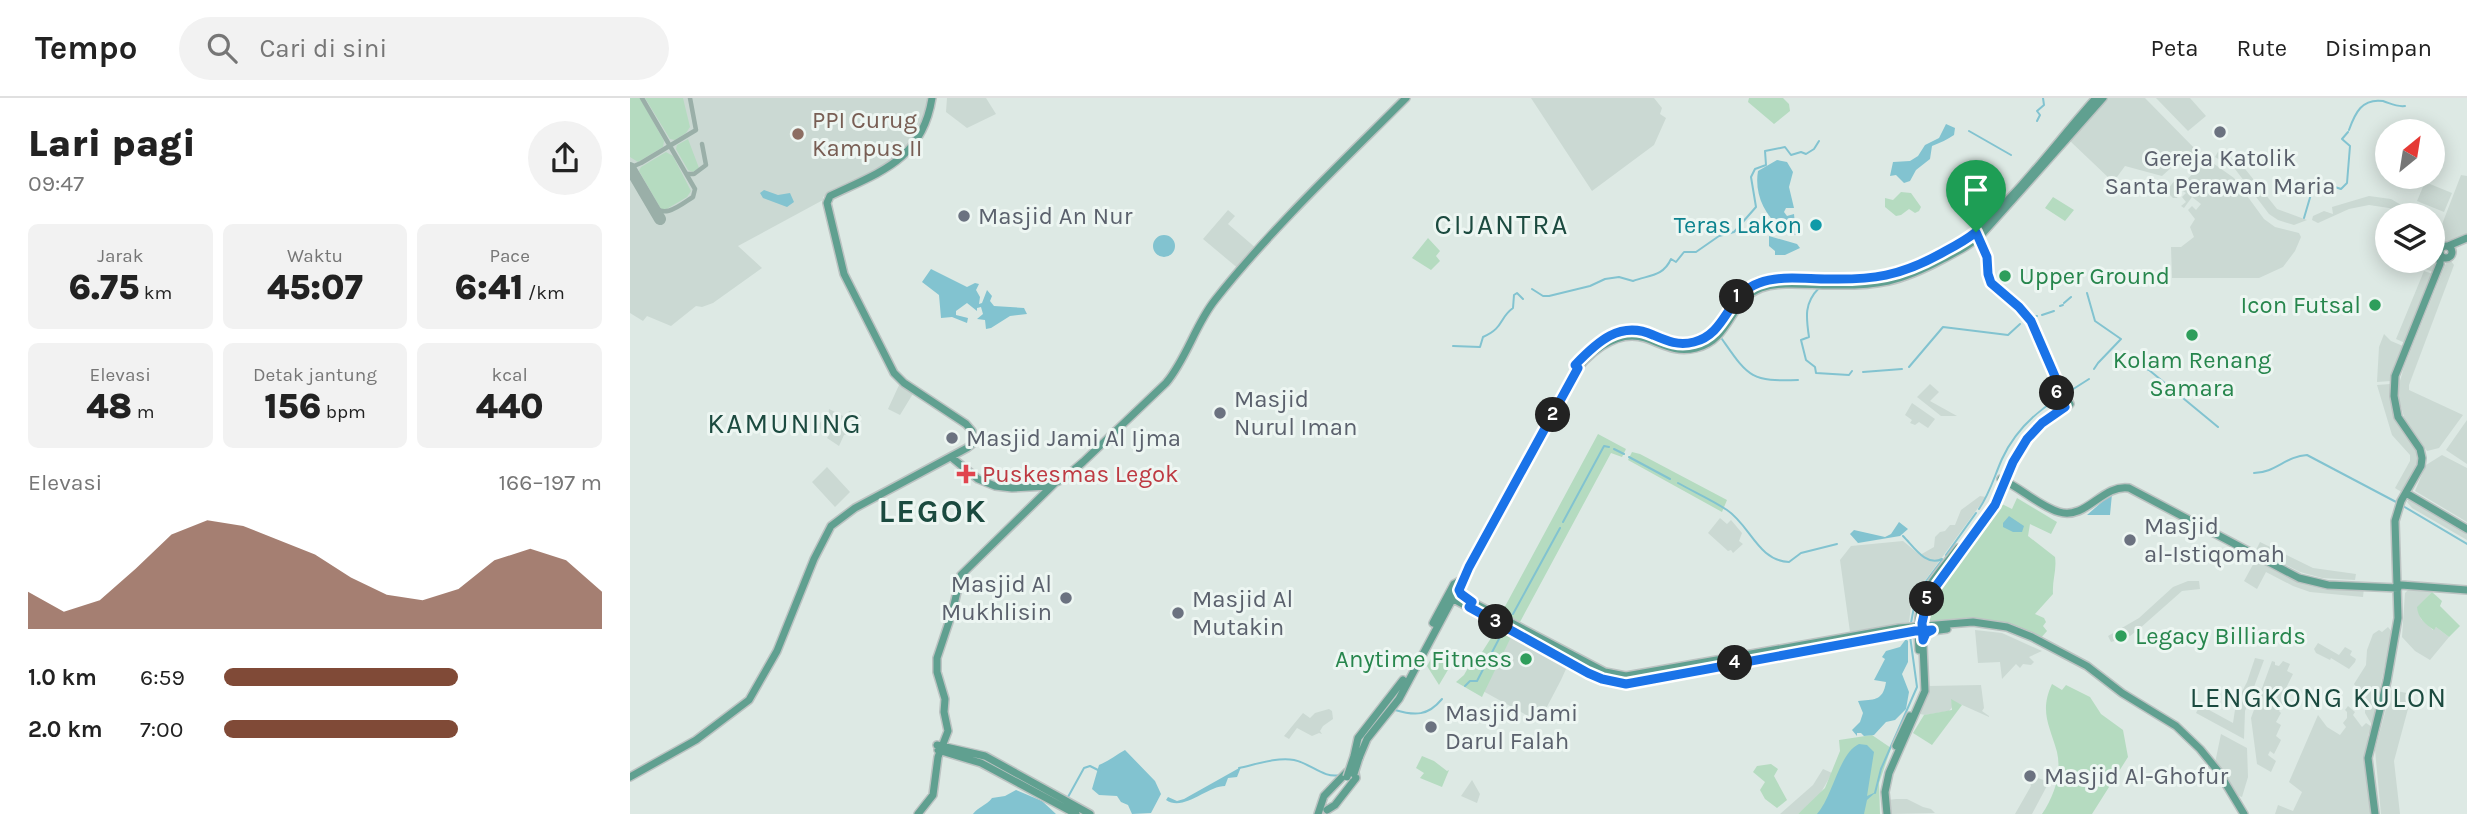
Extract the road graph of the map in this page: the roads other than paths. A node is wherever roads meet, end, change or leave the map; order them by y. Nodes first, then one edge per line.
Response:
1 (932, 98) edge
2 (1406, 98) edge
3 (2096, 98) edge
4 (2103, 98) edge
5 (2088, 111) junction
6 (2037, 170) junction
7 (1970, 219) dead end
8 (1986, 222) junction
9 (1975, 237) junction
10 (2467, 241) edge
11 (955, 457) junction
12 (2004, 479) junction
13 (1054, 484) junction
14 (2409, 492) junction
15 (2463, 524) edge
16 (2400, 586) junction
17 (1455, 590) junction
18 (2467, 592) edge
19 (1467, 603) junction
20 (1449, 606) junction
21 (1921, 614) junction
22 (1934, 627) junction
23 (1920, 628) junction
24 (1906, 630) junction
25 (1921, 642) junction
26 (1566, 661) junction
27 (1583, 671) junction
28 (1611, 678) junction
29 (1402, 685) junction
30 (1375, 724) junction
31 (947, 727) junction
32 (2191, 730) dead end
33 (946, 736) junction
34 (939, 747) junction
35 (2200, 749) junction
36 (951, 750) junction
37 (938, 760) junction
38 (630, 777) edge
39 (934, 789) junction
40 (1323, 811) edge
41 (918, 814) edge
42 (1076, 814) edge
43 (1090, 814) edge
44 (1885, 814) edge
45 (2238, 814) edge
46 (2244, 814) edge
47 (2377, 814) edge

1 - 11 main road
2 - 13 main road
3 - 5 main road
4 - 5 main road
5 - 6 main road
6 - 8 main road
6 - 9 main road
7 - 8 main road
8 - 9 main road
9 - 12 main road
9 - 17 main road
10 - 14 main road
11 - 13 main road
11 - 38 main road
12 - 16 main road
12 - 21 main road
13 - 31 main road
14 - 15 main road
14 - 16 main road
16 - 18 main road
16 - 47 main road
17 - 19 main road
17 - 19 main road
17 - 20 main road
17 - 29 main road
19 - 20 main road
19 - 26 main road
19 - 28 main road
20 - 29 main road
21 - 22 main road
21 - 23 main road
21 - 24 main road
22 - 23 main road
22 - 25 main road
22 - 35 main road
22 - 45 main road
23 - 24 main road
23 - 25 main road
24 - 25 main road
24 - 28 main road
25 - 44 main road
26 - 27 main road
26 - 27 main road
27 - 28 main road
29 - 30 main road
30 - 30 main road
30 - 40 main road, bridge
31 - 33 main road
31 - 34 main road
32 - 35 main road
33 - 34 main road
33 - 36 main road
34 - 36 main road
34 - 37 main road
34 - 39 main road
35 - 46 main road
36 - 37 main road
36 - 42 main road
36 - 43 main road
37 - 39 main road
39 - 41 main road
40 - 40 main road

